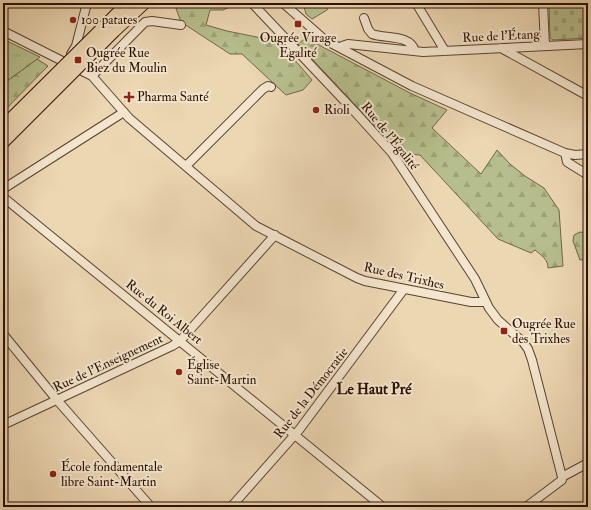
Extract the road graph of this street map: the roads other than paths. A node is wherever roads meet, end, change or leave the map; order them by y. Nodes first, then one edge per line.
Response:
1 (87, 3) edge
2 (128, 3) edge
3 (144, 3) edge
4 (252, 3) edge
5 (283, 3) edge
6 (416, 3) edge
7 (543, 3) edge
8 (364, 18) dead end
9 (181, 25) dead end
10 (3, 31) edge
11 (588, 44) edge
12 (545, 46) junction
13 (341, 48) junction
14 (501, 48) junction
15 (415, 51) junction
16 (445, 51) junction
17 (64, 62) junction
18 (92, 76) junction
19 (271, 87) dead end
20 (588, 96) edge
21 (124, 112) junction
22 (3, 127) edge
23 (3, 142) edge
24 (565, 153) junction
25 (588, 154) edge
26 (186, 166) junction
27 (588, 175) edge
28 (3, 189) edge
29 (3, 197) edge
30 (275, 235) junction
31 (404, 289) junction
32 (485, 302) junction
33 (3, 334) edge
34 (180, 341) junction
35 (57, 400) junction
36 (3, 425) edge
37 (294, 435) junction
38 (588, 463) edge
39 (562, 479) junction
40 (151, 507) edge
41 (231, 507) edge
42 (383, 507) edge
43 (526, 507) edge

1 - 17 street
2 - 22 highway, bridge
3 - 23 highway, bridge
4 - 32 street, Rue de l'Égalité
5 - 13 street
6 - 16 street
7 - 12 street
8 - 15 street
9 - 18 street
10 - 17 street
11 - 12 street, Rue de l'Étang
12 - 14 street, Rue de l'Étang
13 - 15 street, Rue de l'Étang
13 - 24 street
14 - 16 street, Rue de l'Étang
14 - 20 street
15 - 16 street, Rue de l'Étang
17 - 18 street
18 - 21 street, Rue des Trixhes
19 - 26 street
21 - 26 street, Rue des Trixhes
21 - 28 street
24 - 25 street
24 - 27 street
26 - 30 street, Rue des Trixhes
29 - 34 street, Rue du Roi Albert
30 - 31 street, Rue des Trixhes
30 - 34 street, Rue de l'Enseignement
31 - 32 street, Rue des Trixhes
31 - 37 street, Rue de la Démocratie
32 - 39 street
33 - 35 street
34 - 35 street, Rue de l'Enseignement
34 - 37 street, Rue du Roi Albert
35 - 36 street, Rue de l'Enseignement
35 - 40 street
37 - 41 street, Rue de la Démocratie
37 - 42 street, Rue du Roi Albert
38 - 39 street
39 - 43 street

